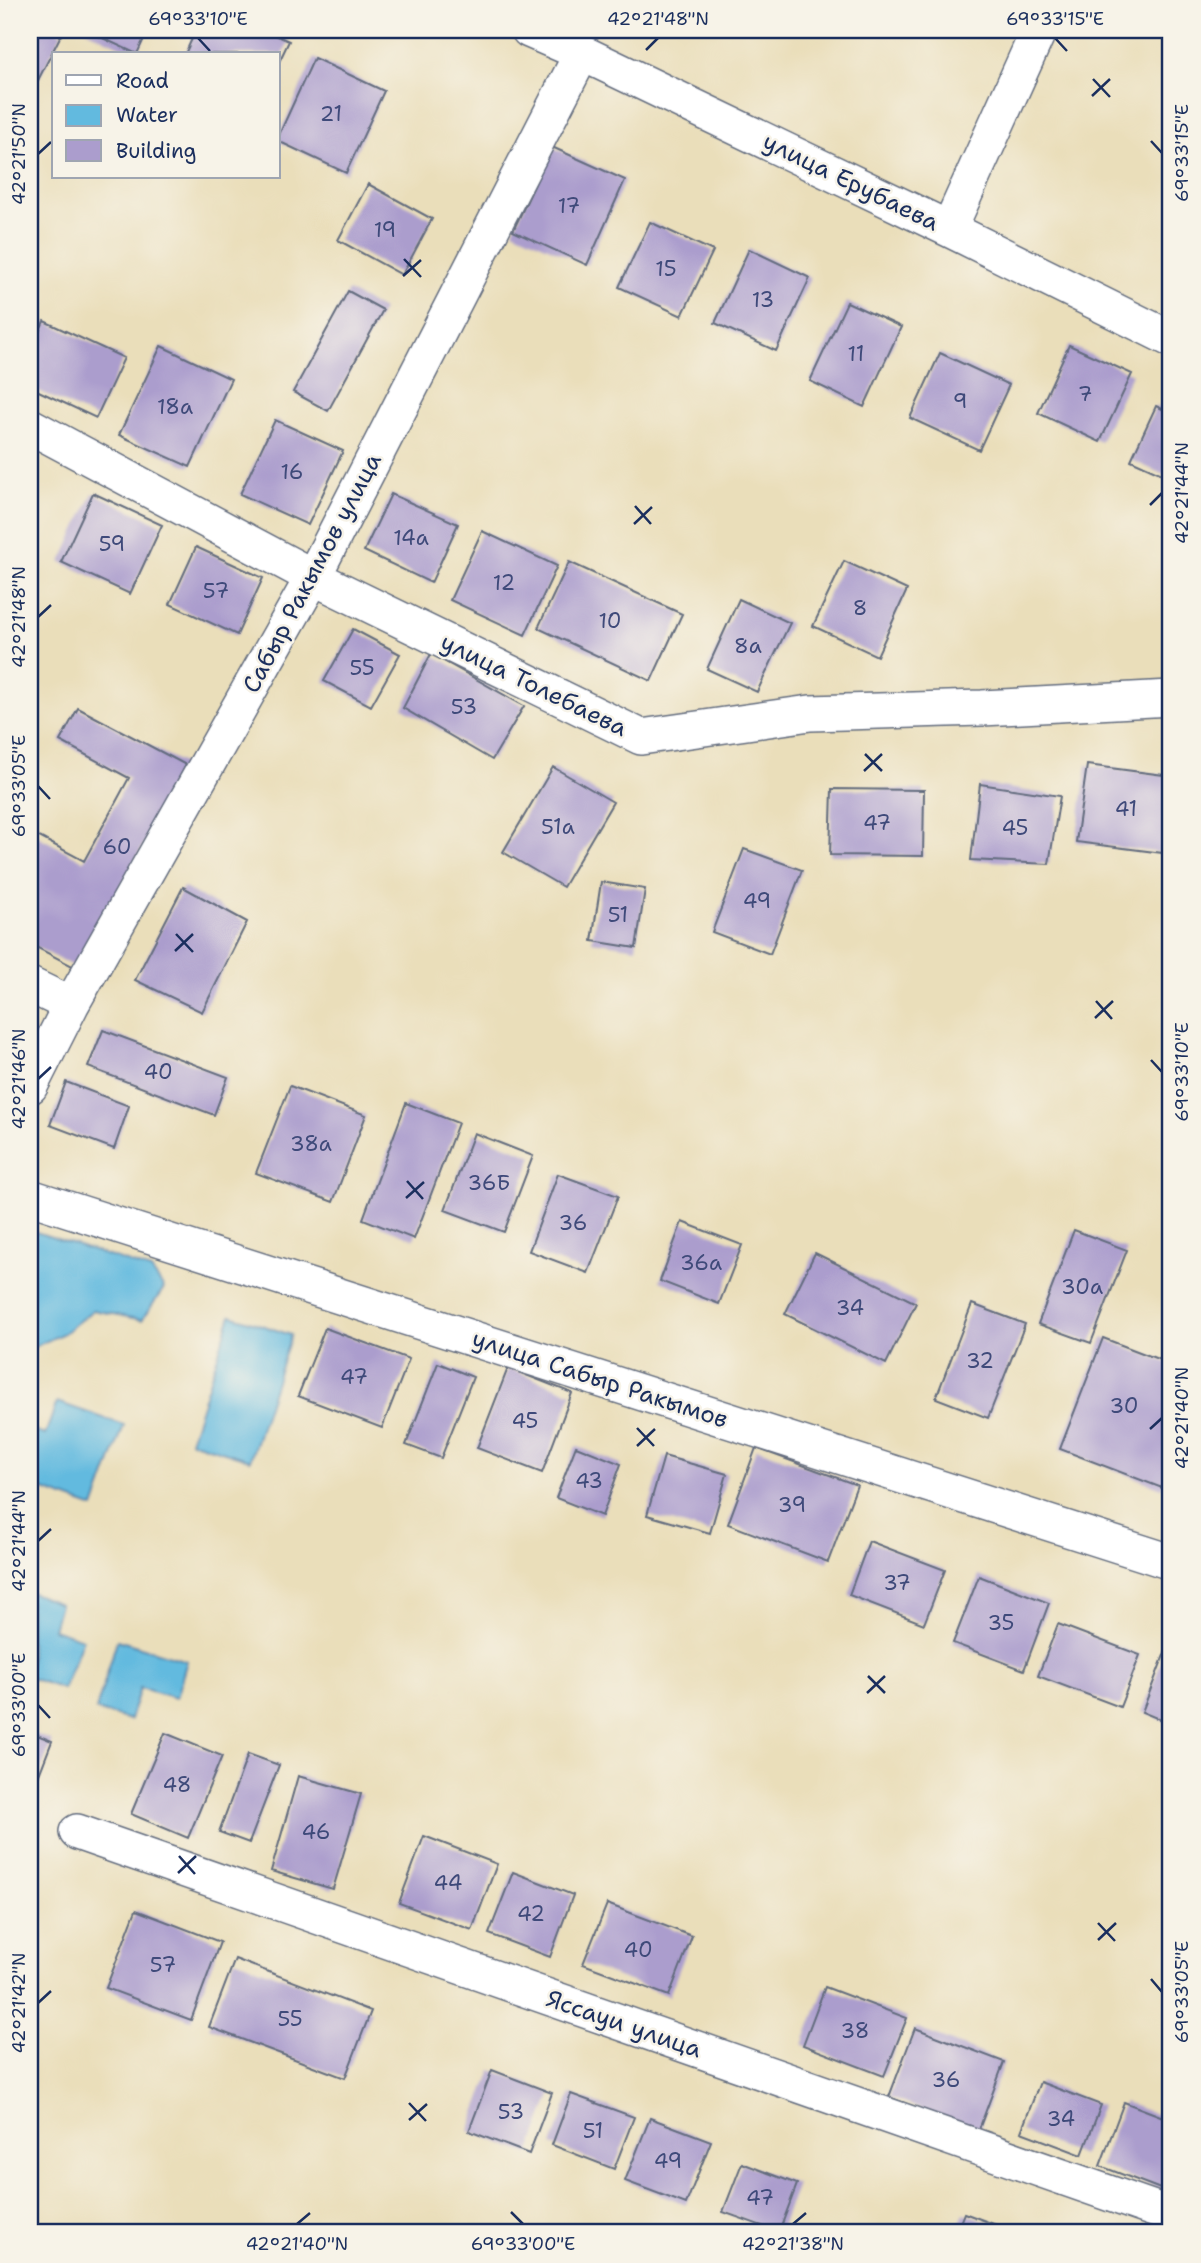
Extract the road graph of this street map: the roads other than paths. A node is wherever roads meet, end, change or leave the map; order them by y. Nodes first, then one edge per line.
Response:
1 (529, 30) edge
2 (1039, 30) edge
3 (582, 53) junction
4 (949, 229) junction
5 (1171, 339) edge
6 (30, 426) edge
7 (313, 577) junction
8 (1171, 698) edge
9 (30, 985) edge
10 (71, 1004) junction
11 (30, 1086) edge
12 (30, 1197) edge
13 (1171, 1562) edge
14 (77, 1832) dead end
15 (1171, 2215) edge

1 - 3 street, улица Ерубаева
2 - 4 street
3 - 4 street, улица Ерубаева
3 - 7 street, Сабыр Ракымов улица
4 - 5 street, улица Ерубаева
6 - 7 street, улица Толебаева
7 - 8 street, улица Толебаева
7 - 10 street, Сабыр Ракымов улица
9 - 10 street
10 - 11 street, Сабыр Ракымов улица
12 - 13 street, улица Сабыр Ракымов
14 - 15 street, Яссауи улица

